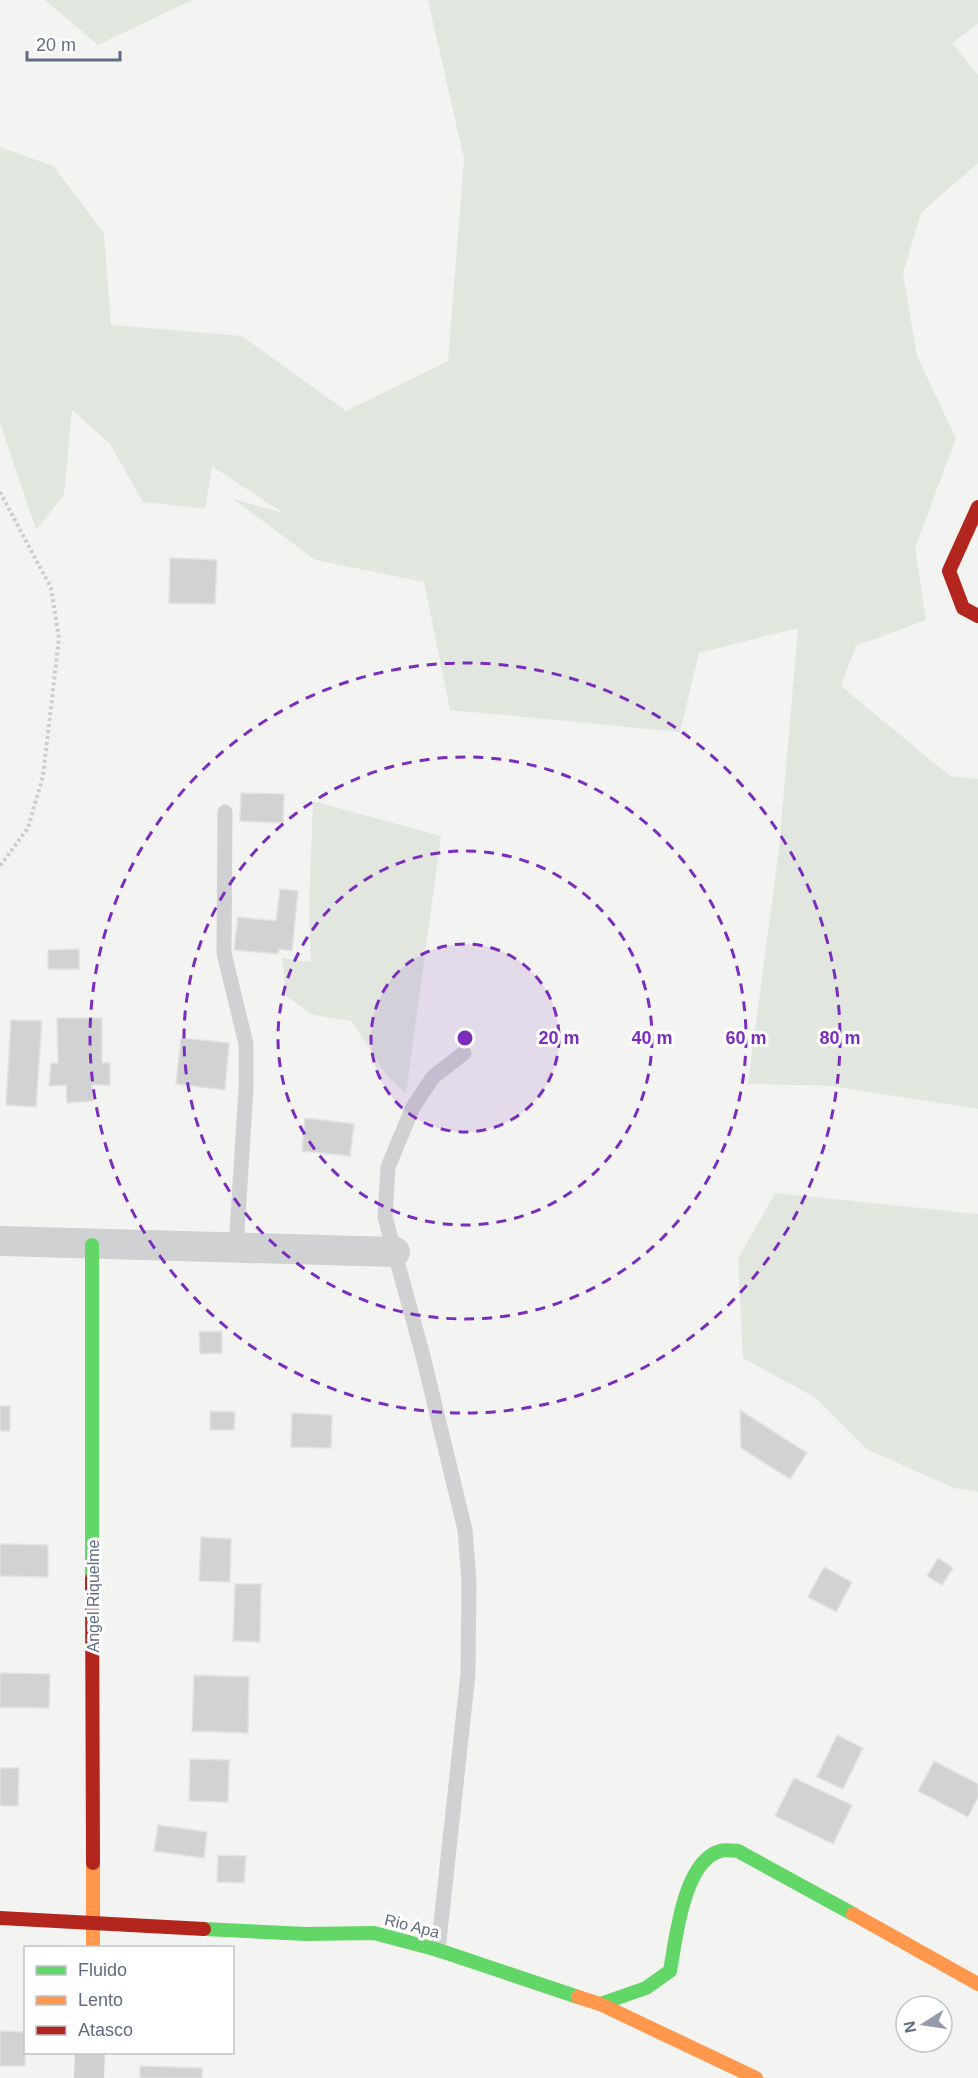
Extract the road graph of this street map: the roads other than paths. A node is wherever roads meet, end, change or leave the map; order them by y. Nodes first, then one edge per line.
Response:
1 (978, 507) edge
2 (978, 616) edge
3 (225, 813) dead end
4 (464, 1053) dead end
5 (0, 1241) edge
6 (92, 1245) junction
7 (236, 1248) junction
8 (395, 1252) junction
9 (0, 1918) edge
10 (94, 1921) junction
11 (93, 1946) edge
12 (438, 1950) junction
13 (978, 1984) edge
14 (600, 2004) junction
15 (90, 2054) edge
16 (89, 2078) edge
17 (756, 2078) edge

1 - 2 street
3 - 7 lane
4 - 8 lane
5 - 6 street
6 - 7 street
6 - 10 street, Angel Riquelme
7 - 8 street
8 - 12 lane
9 - 10 street, Rio Apa
10 - 11 street, Angel Riquelme
10 - 12 street, Rio Apa
12 - 14 street, Rio Apa
13 - 14 street
14 - 17 street, Rio Apa
15 - 16 street

